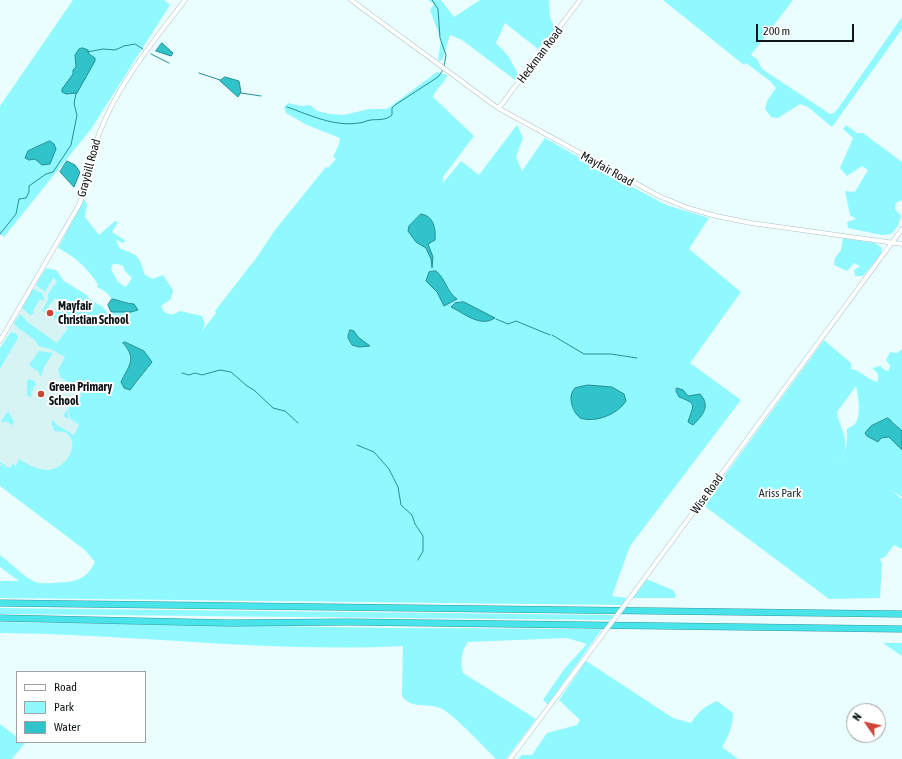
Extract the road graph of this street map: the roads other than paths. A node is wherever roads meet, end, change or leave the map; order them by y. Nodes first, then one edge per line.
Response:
1 (185, 0) edge
2 (350, 0) edge
3 (580, 0) edge
4 (498, 108) junction
5 (902, 229) edge
6 (893, 242) junction
7 (902, 244) edge
8 (0, 341) edge
9 (0, 603) edge
10 (902, 614) edge
11 (0, 618) edge
12 (902, 629) edge
13 (510, 759) edge

1 - 8 street, Graybill Road
2 - 4 street, Mayfair Road
3 - 4 street, Heckman Road
4 - 6 street, Mayfair Road
5 - 6 street, Wise Road
6 - 7 street, Mayfair Road
6 - 13 street, Wise Road, bridge
9 - 10 highway
11 - 12 highway

